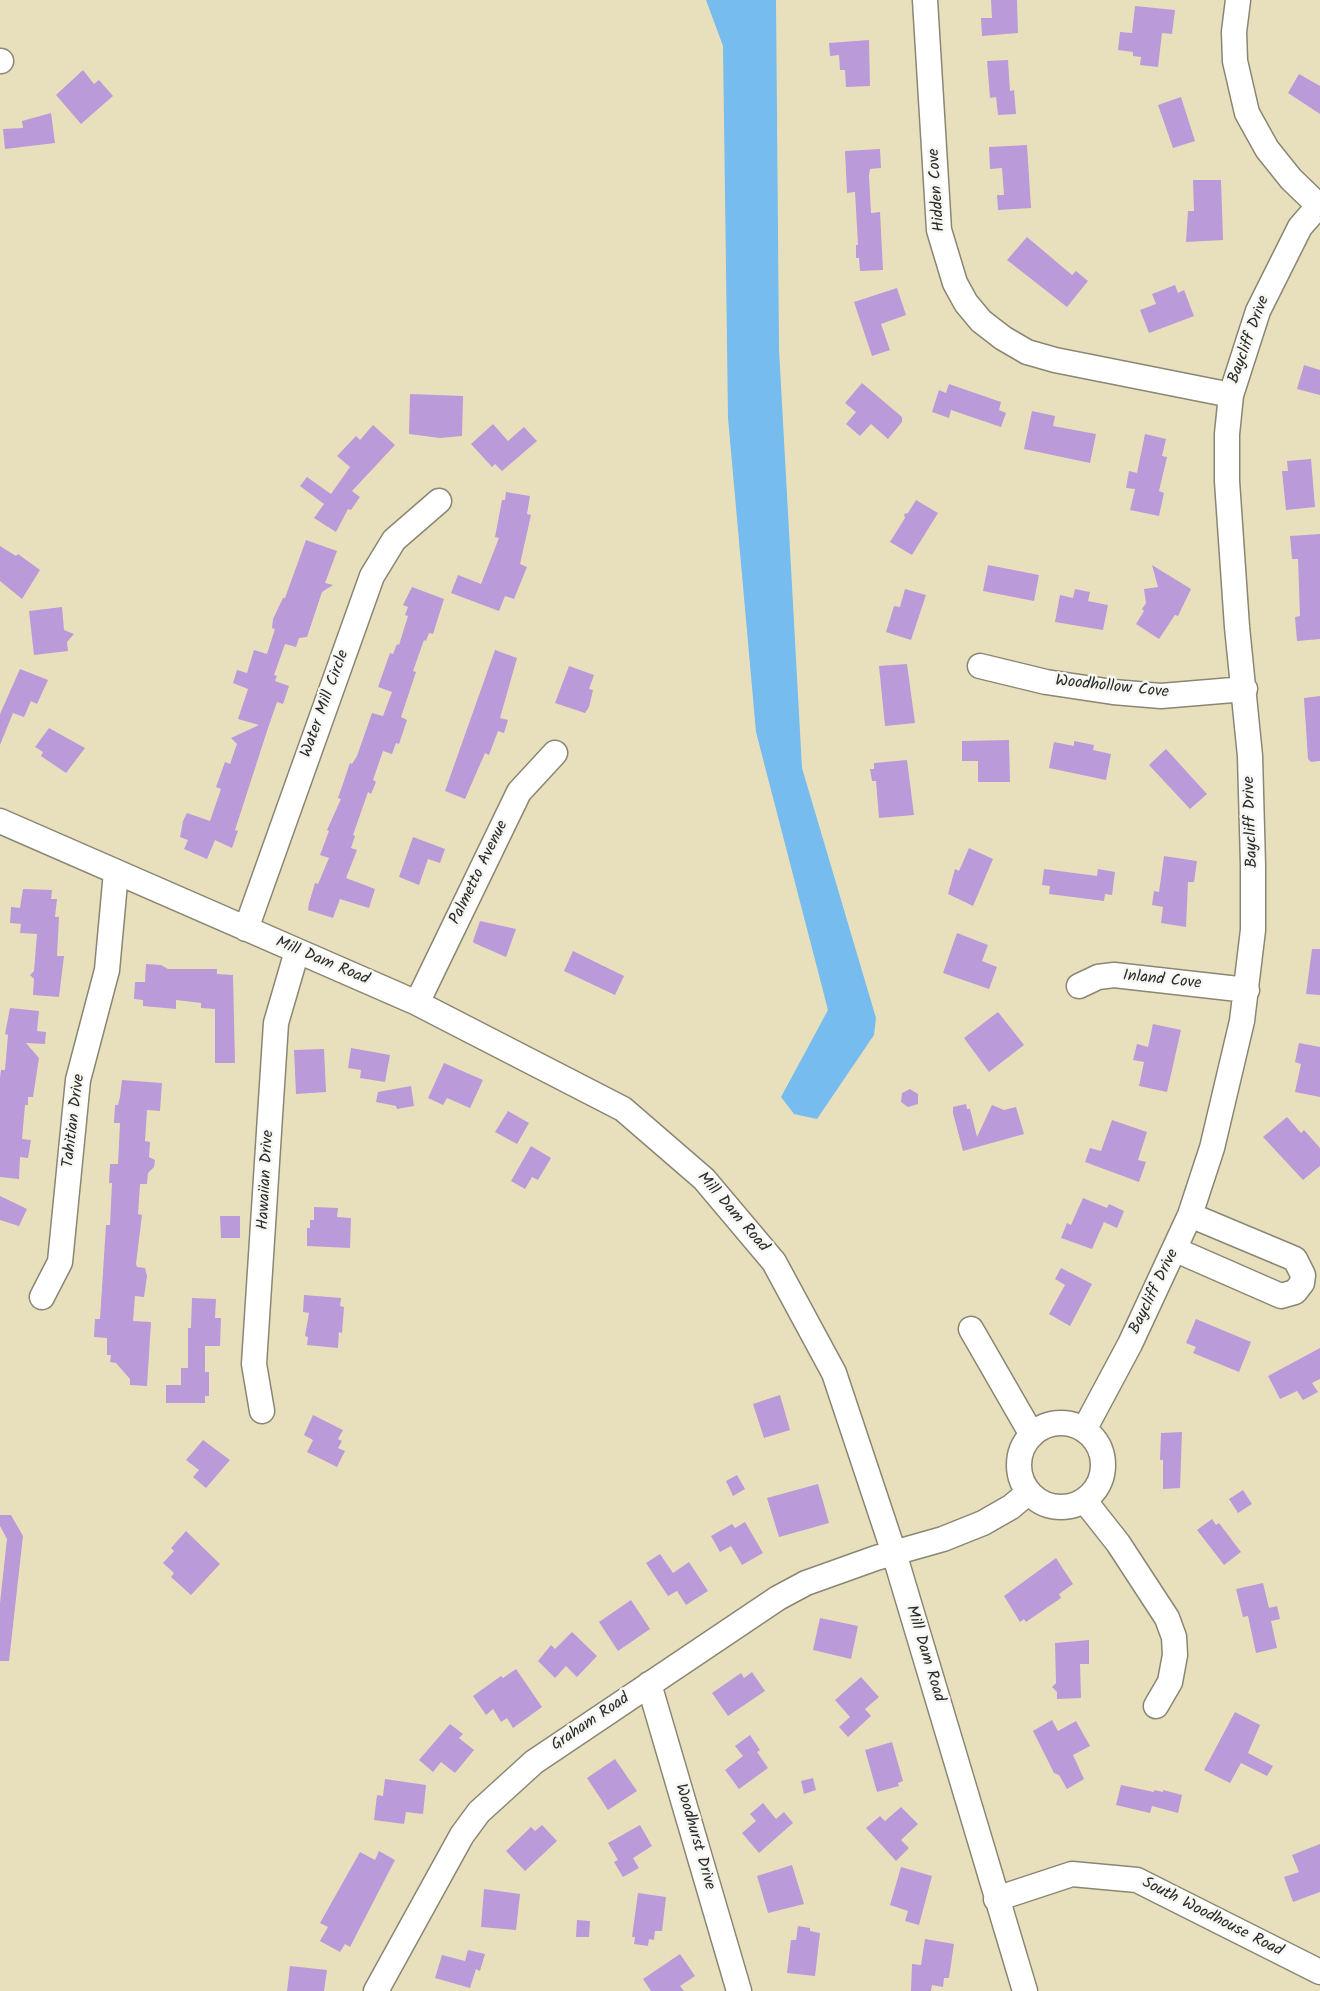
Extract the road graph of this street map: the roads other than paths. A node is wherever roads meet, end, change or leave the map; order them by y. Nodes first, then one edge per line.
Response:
1 (925, 0) edge
2 (1238, 0) edge
3 (1319, 205) edge
4 (1231, 395) junction
5 (439, 501) dead end
6 (980, 666) dead end
7 (1245, 689) junction
8 (555, 753) dead end
9 (0, 821) edge
10 (116, 872) junction
11 (246, 929) junction
12 (297, 951) junction
13 (1079, 986) dead end
14 (1246, 990) junction
15 (417, 1003) junction
16 (1190, 1215) junction
17 (1176, 1250) junction
18 (42, 1298) dead end
19 (971, 1329) dead end
20 (262, 1411) dead end
21 (1084, 1430) junction
22 (1032, 1435) junction
23 (1029, 1492) junction
24 (1084, 1500) junction
25 (894, 1553) junction
26 (649, 1684) junction
27 (1156, 1706) dead end
28 (996, 1899) junction
29 (1320, 1972) edge
30 (376, 1991) edge
31 (739, 1991) edge
32 (1025, 1991) edge

1 - 4 street, Hidden Cove
2 - 3 street
3 - 4 street, Baycliff Drive
4 - 7 street, Baycliff Drive
5 - 11 street, Water Mill Circle
6 - 7 street, Woodhollow Cove
7 - 14 street, Baycliff Drive
8 - 15 street, Palmetto Avenue
9 - 10 street, Mill Dam Road
10 - 11 street, Mill Dam Road
10 - 18 street, Tahitian Drive
11 - 12 street, Mill Dam Road
12 - 15 street, Mill Dam Road
12 - 20 street, Hawaiian Drive
13 - 14 street, Inland Cove
14 - 16 street, Baycliff Drive
15 - 25 street, Mill Dam Road
16 - 17 street, Baycliff Drive
16 - 17 street
17 - 21 street, Baycliff Drive
19 - 22 street
21 - 22 street
21 - 24 street
22 - 23 street
23 - 24 street
23 - 25 street
24 - 27 street
25 - 26 street, Graham Road
25 - 28 street, Mill Dam Road
26 - 30 street, Graham Road
26 - 31 street, Woodhurst Drive
28 - 29 street, South Woodhouse Road
28 - 32 street, Mill Dam Road

